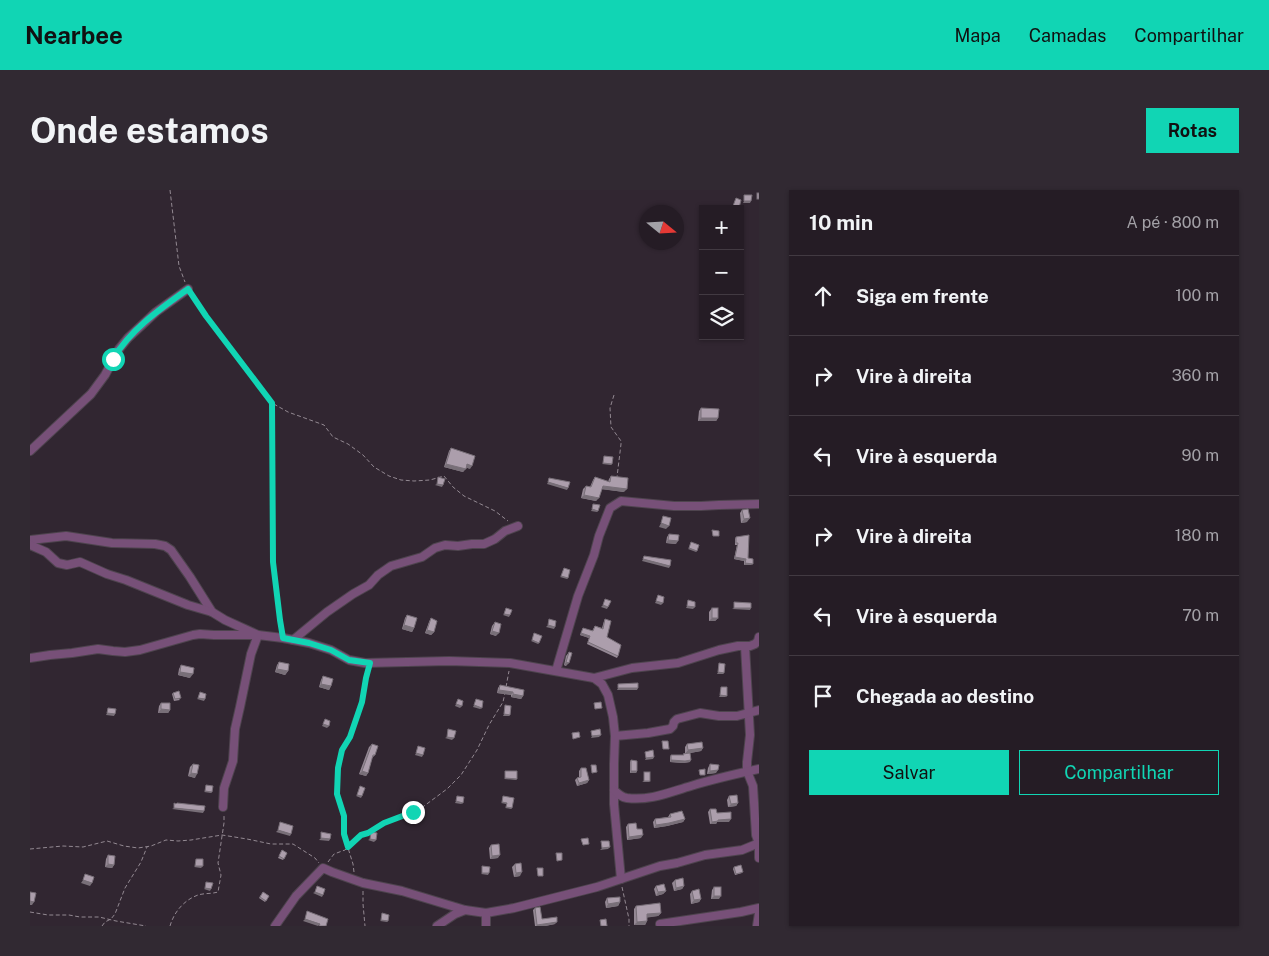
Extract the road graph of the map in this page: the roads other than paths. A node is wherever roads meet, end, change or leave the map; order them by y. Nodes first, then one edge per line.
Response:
1 (188, 289) road end
2 (30, 451) edge
3 (759, 504) edge
4 (518, 526) road end
5 (30, 540) edge
6 (30, 546) edge
7 (212, 612) junction
8 (258, 635) junction
9 (759, 637) edge
10 (293, 640) junction
11 (745, 646) junction
12 (30, 658) edge
13 (556, 670) junction
14 (594, 678) junction
15 (759, 710) edge
16 (749, 712) junction
17 (615, 736) junction
18 (759, 769) edge
19 (747, 771) junction
20 (614, 790) junction
21 (223, 807) road end
22 (759, 843) edge
23 (759, 858) edge
24 (620, 879) junction
25 (759, 908) edge
26 (465, 910) junction
27 (486, 913) junction
28 (759, 913) edge
29 (660, 924) dead end
30 (275, 926) edge
31 (437, 926) edge
32 (486, 926) edge
33 (757, 926) edge

1 - 2 street
3 - 13 street
4 - 10 street
5 - 7 street
6 - 7 street
7 - 8 street
8 - 10 street
8 - 12 street
8 - 21 street
9 - 11 street
10 - 13 street
11 - 14 street
11 - 16 street
13 - 14 street
14 - 17 street
15 - 16 street
16 - 17 street
16 - 19 street
17 - 20 street
18 - 19 street
19 - 20 street
19 - 22 street
20 - 24 street
22 - 23 street
22 - 24 street
24 - 27 street
25 - 29 street
26 - 27 street
26 - 30 street
26 - 31 street
27 - 32 street
28 - 33 street

